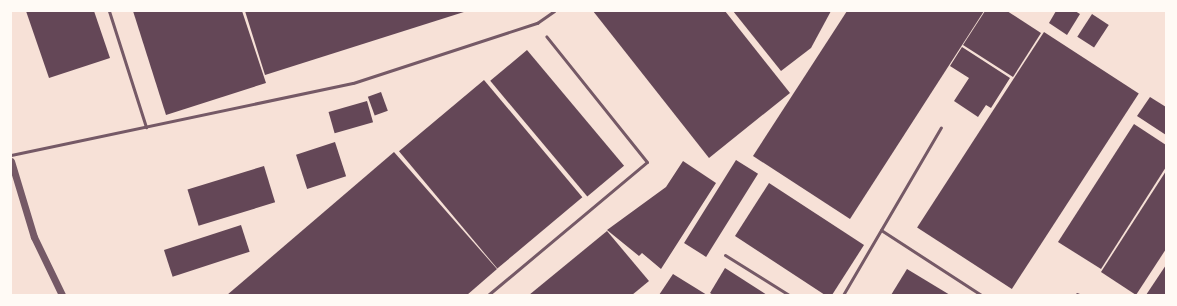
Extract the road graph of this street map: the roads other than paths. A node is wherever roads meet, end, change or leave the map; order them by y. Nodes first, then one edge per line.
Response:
1 (109, 11) edge
2 (554, 11) edge
3 (546, 36) dead end
4 (146, 127) junction
5 (941, 127) dead end
6 (11, 155) edge
7 (11, 161) edge
8 (881, 230) junction
9 (725, 255) dead end
10 (62, 295) edge
11 (488, 295) edge
12 (789, 295) edge
13 (843, 295) edge
14 (981, 295) edge

1 - 4 lane
2 - 4 lane
3 - 11 lane
4 - 6 lane
5 - 8 lane
7 - 10 street
8 - 13 lane
8 - 14 lane
9 - 12 lane

